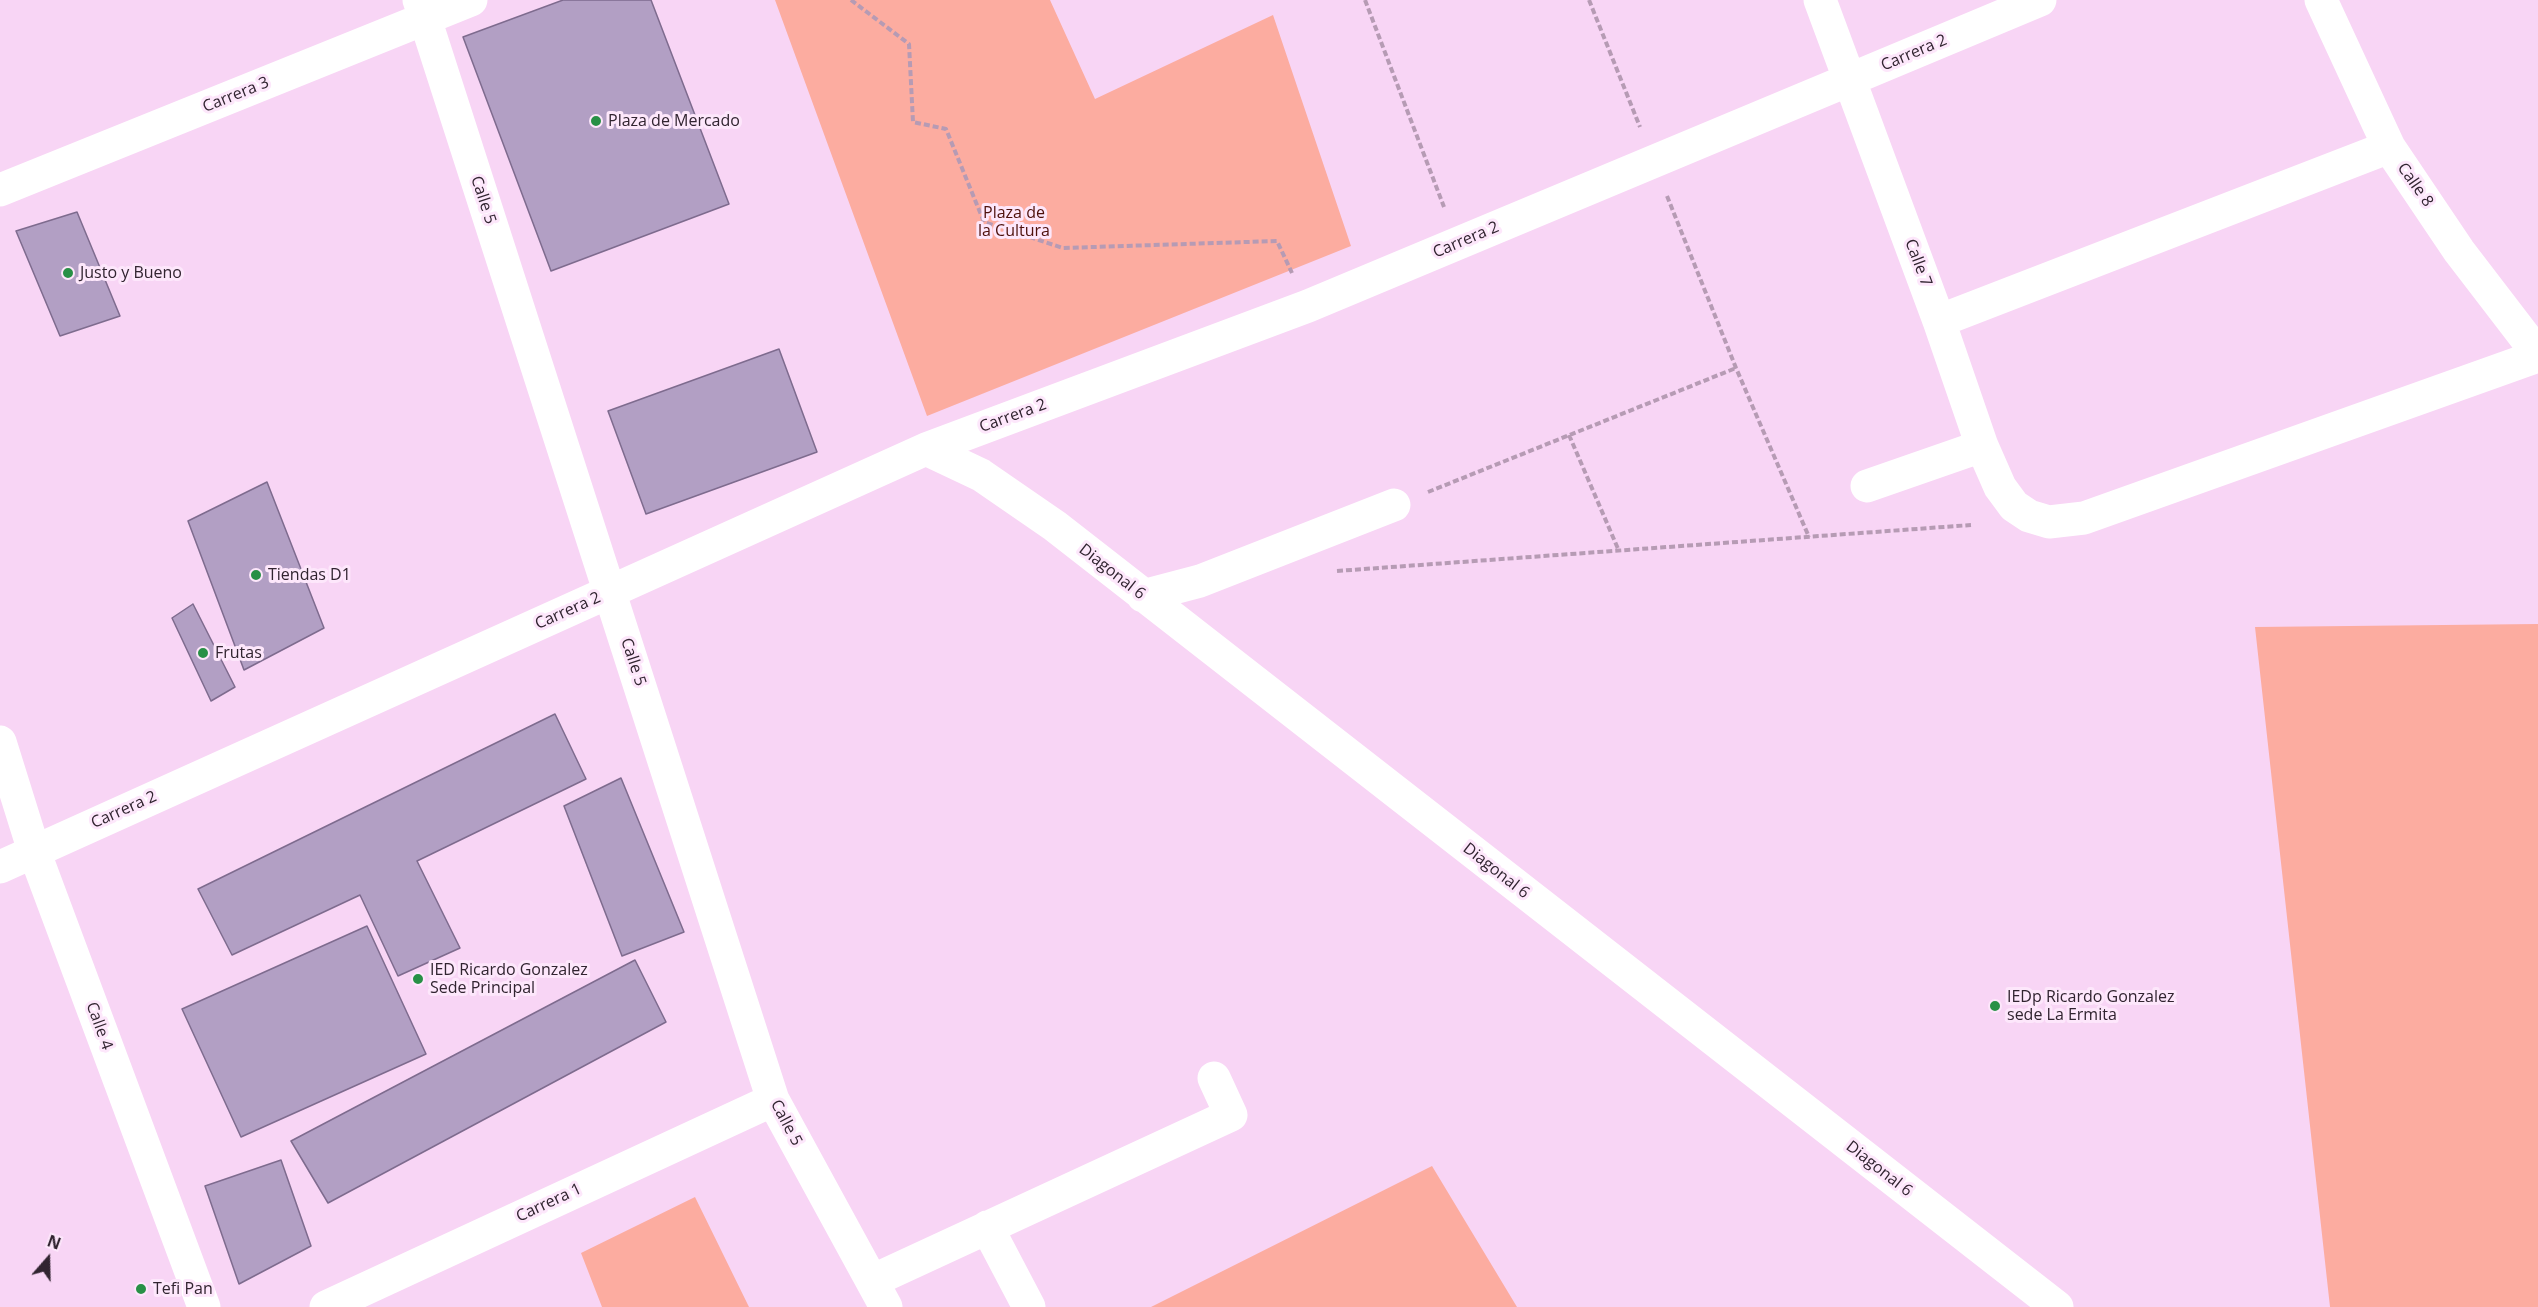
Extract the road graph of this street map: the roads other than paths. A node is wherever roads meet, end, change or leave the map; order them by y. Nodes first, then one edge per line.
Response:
1 (471, 0) edge
2 (1820, 0) edge
3 (2040, 0) edge
4 (2321, 0) edge
5 (422, 10) edge
6 (1849, 80) junction
7 (2389, 147) junction
8 (0, 190) edge
9 (1939, 321) junction
10 (2538, 355) edge
11 (1982, 446) junction
12 (926, 449) junction
13 (1867, 486) dead end
14 (1394, 506) road end
15 (610, 592) junction
16 (1143, 596) junction
17 (0, 742) edge
18 (34, 851) junction
19 (0, 867) edge
20 (1214, 1078) dead end
21 (773, 1100) junction
22 (987, 1227) junction
23 (879, 1294) edge
24 (204, 1307) edge
25 (326, 1307) edge
26 (1029, 1307) edge
27 (2056, 1307) edge

1 - 5 street, Carrera 3
2 - 6 street, Calle 7
3 - 6 street, Carrera 2
4 - 7 street, Calle 8
5 - 8 street, Carrera 3
5 - 15 street, Calle 5
6 - 9 street, Calle 7
6 - 12 street, Carrera 2
7 - 9 street
7 - 10 street, Calle 8
9 - 11 street, Calle 7
10 - 11 street, Calle 7
11 - 13 street
12 - 15 street, Carrera 2
12 - 16 street, Diagonal 6
14 - 16 street
15 - 18 street, Carrera 2
15 - 21 street, Calle 5
16 - 27 street, Diagonal 6
17 - 18 street, Calle 4
18 - 19 street, Carrera 2
18 - 24 street, Calle 4
20 - 22 street
21 - 23 street, Calle 5
21 - 25 street, Carrera 1
22 - 23 street
22 - 26 street

